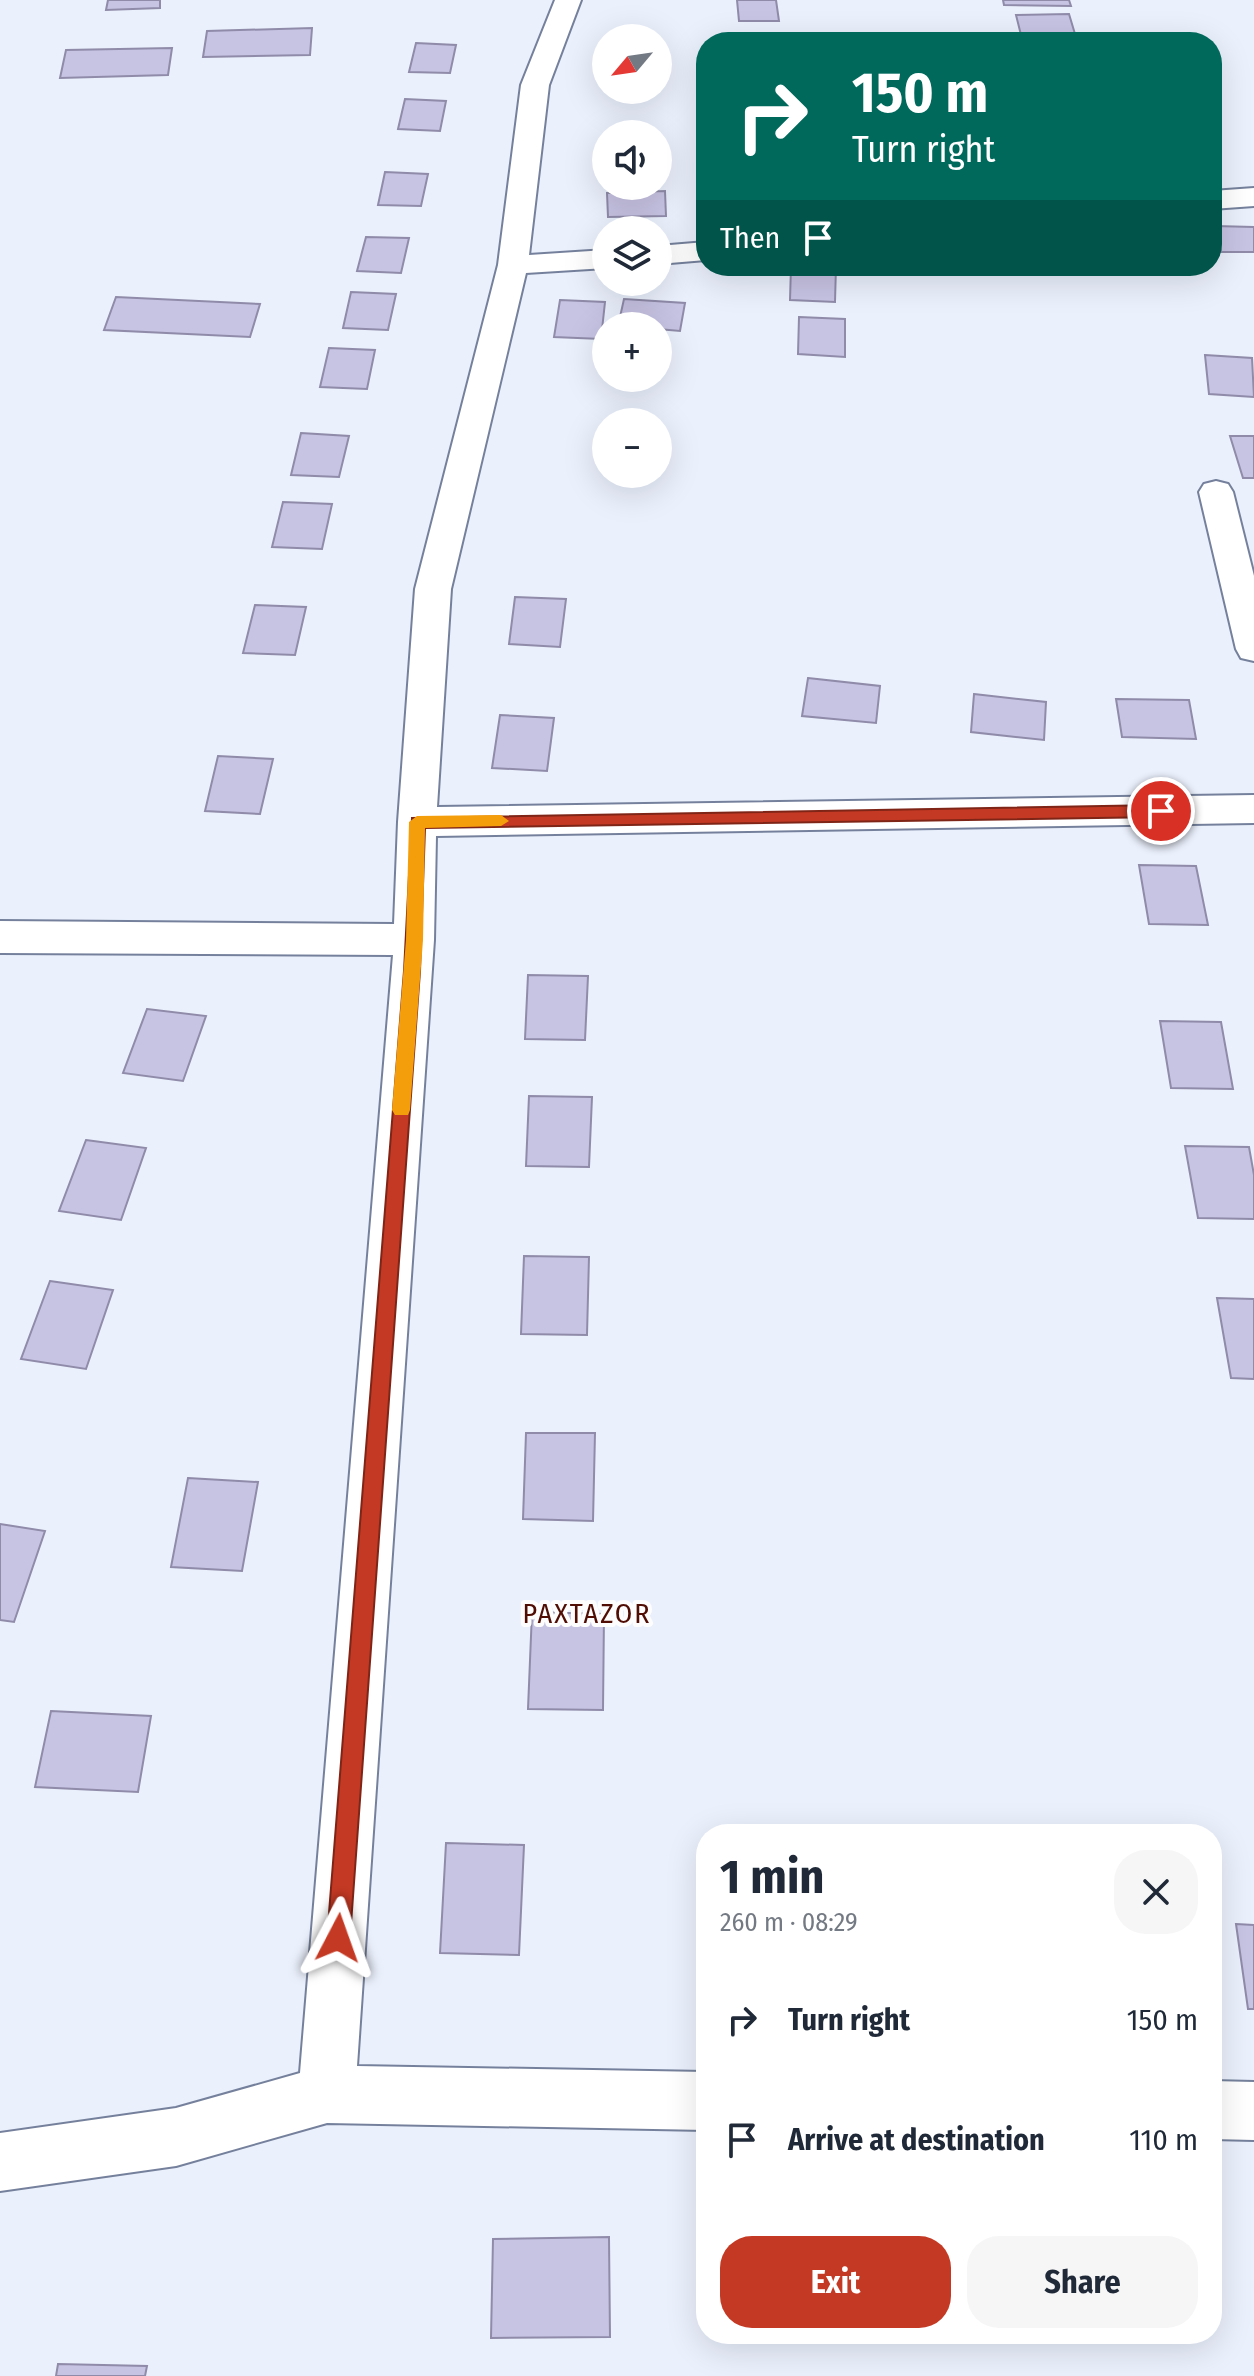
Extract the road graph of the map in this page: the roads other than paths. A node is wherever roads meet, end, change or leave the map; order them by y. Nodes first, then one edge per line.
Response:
1 (568, 0) edge
2 (1254, 197) edge
3 (1222, 199) edge
4 (696, 252) edge
5 (672, 254) edge
6 (592, 260) edge
7 (513, 265) junction
8 (1216, 492) dead end
9 (1254, 649) edge
10 (1254, 809) edge
11 (417, 822) junction
12 (0, 937) edge
13 (414, 940) junction
14 (327, 2094) junction
15 (696, 2101) edge
16 (1222, 2110) edge
17 (1254, 2111) edge
18 (0, 2162) edge

1 - 7 street
2 - 3 street
4 - 5 street
6 - 7 street
7 - 11 street
8 - 9 street
10 - 11 street
11 - 13 street
12 - 13 street
13 - 14 street
14 - 15 street
14 - 18 street
16 - 17 street

